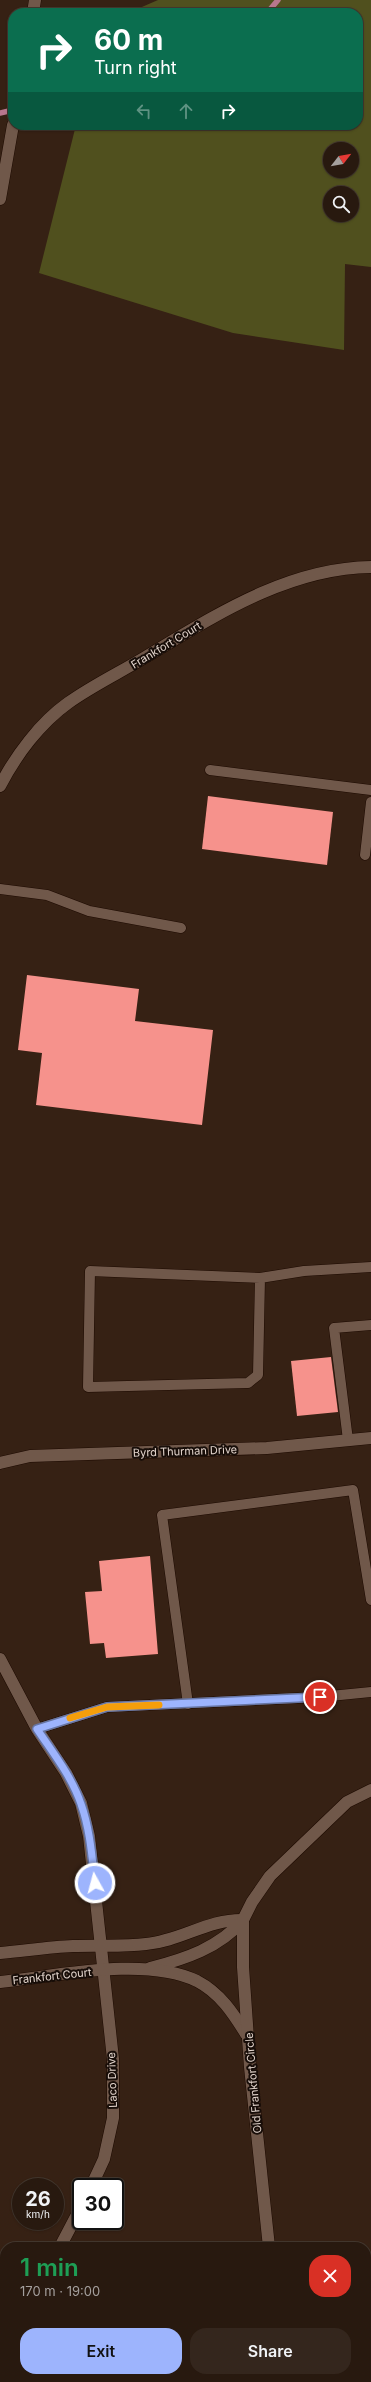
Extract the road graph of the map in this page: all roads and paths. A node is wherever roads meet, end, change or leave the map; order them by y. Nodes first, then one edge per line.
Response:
1 (12, 130) edge
2 (0, 199) edge
3 (371, 566) edge
4 (210, 770) dead end
5 (0, 786) edge
6 (371, 790) edge
7 (371, 802) edge
8 (365, 855) dead end
9 (0, 889) edge
10 (181, 928) dead end
11 (371, 1267) edge
12 (260, 1278) junction
13 (371, 1325) edge
14 (371, 1438) edge
15 (348, 1440) junction
16 (0, 1463) edge
17 (371, 1600) edge
18 (0, 1659) edge
19 (371, 1692) edge
20 (188, 1704) junction
21 (37, 1729) junction
22 (371, 1790) edge
23 (243, 1920) junction
24 (102, 1946) junction
25 (0, 1953) edge
26 (146, 1969) junction
27 (104, 1971) junction
28 (0, 1982) edge
29 (248, 2036) junction
30 (95, 2178) edge
31 (72, 2224) edge
32 (63, 2242) edge
33 (269, 2242) edge

1 - 2 street
3 - 5 street, Frankfort Court
4 - 6 lane
7 - 8 lane
9 - 10 lane
11 - 12 lane
12 - 12 lane
13 - 15 lane
14 - 15 street, Byrd Thurman Drive
15 - 16 street, Byrd Thurman Drive
17 - 20 lane
18 - 21 street, Frankfort Court
19 - 20 lane
20 - 21 lane
21 - 24 street, Frankfort Court
22 - 23 street, Old Frankfort Circle
23 - 24 street
23 - 26 street, Old Frankfort Circle
23 - 29 street, Old Frankfort Circle
24 - 25 street
24 - 27 street, Frankfort Court
26 - 27 street
26 - 29 street
27 - 28 street, Frankfort Court
27 - 30 street, Laco Drive
29 - 33 street, Old Frankfort Circle
31 - 32 street

